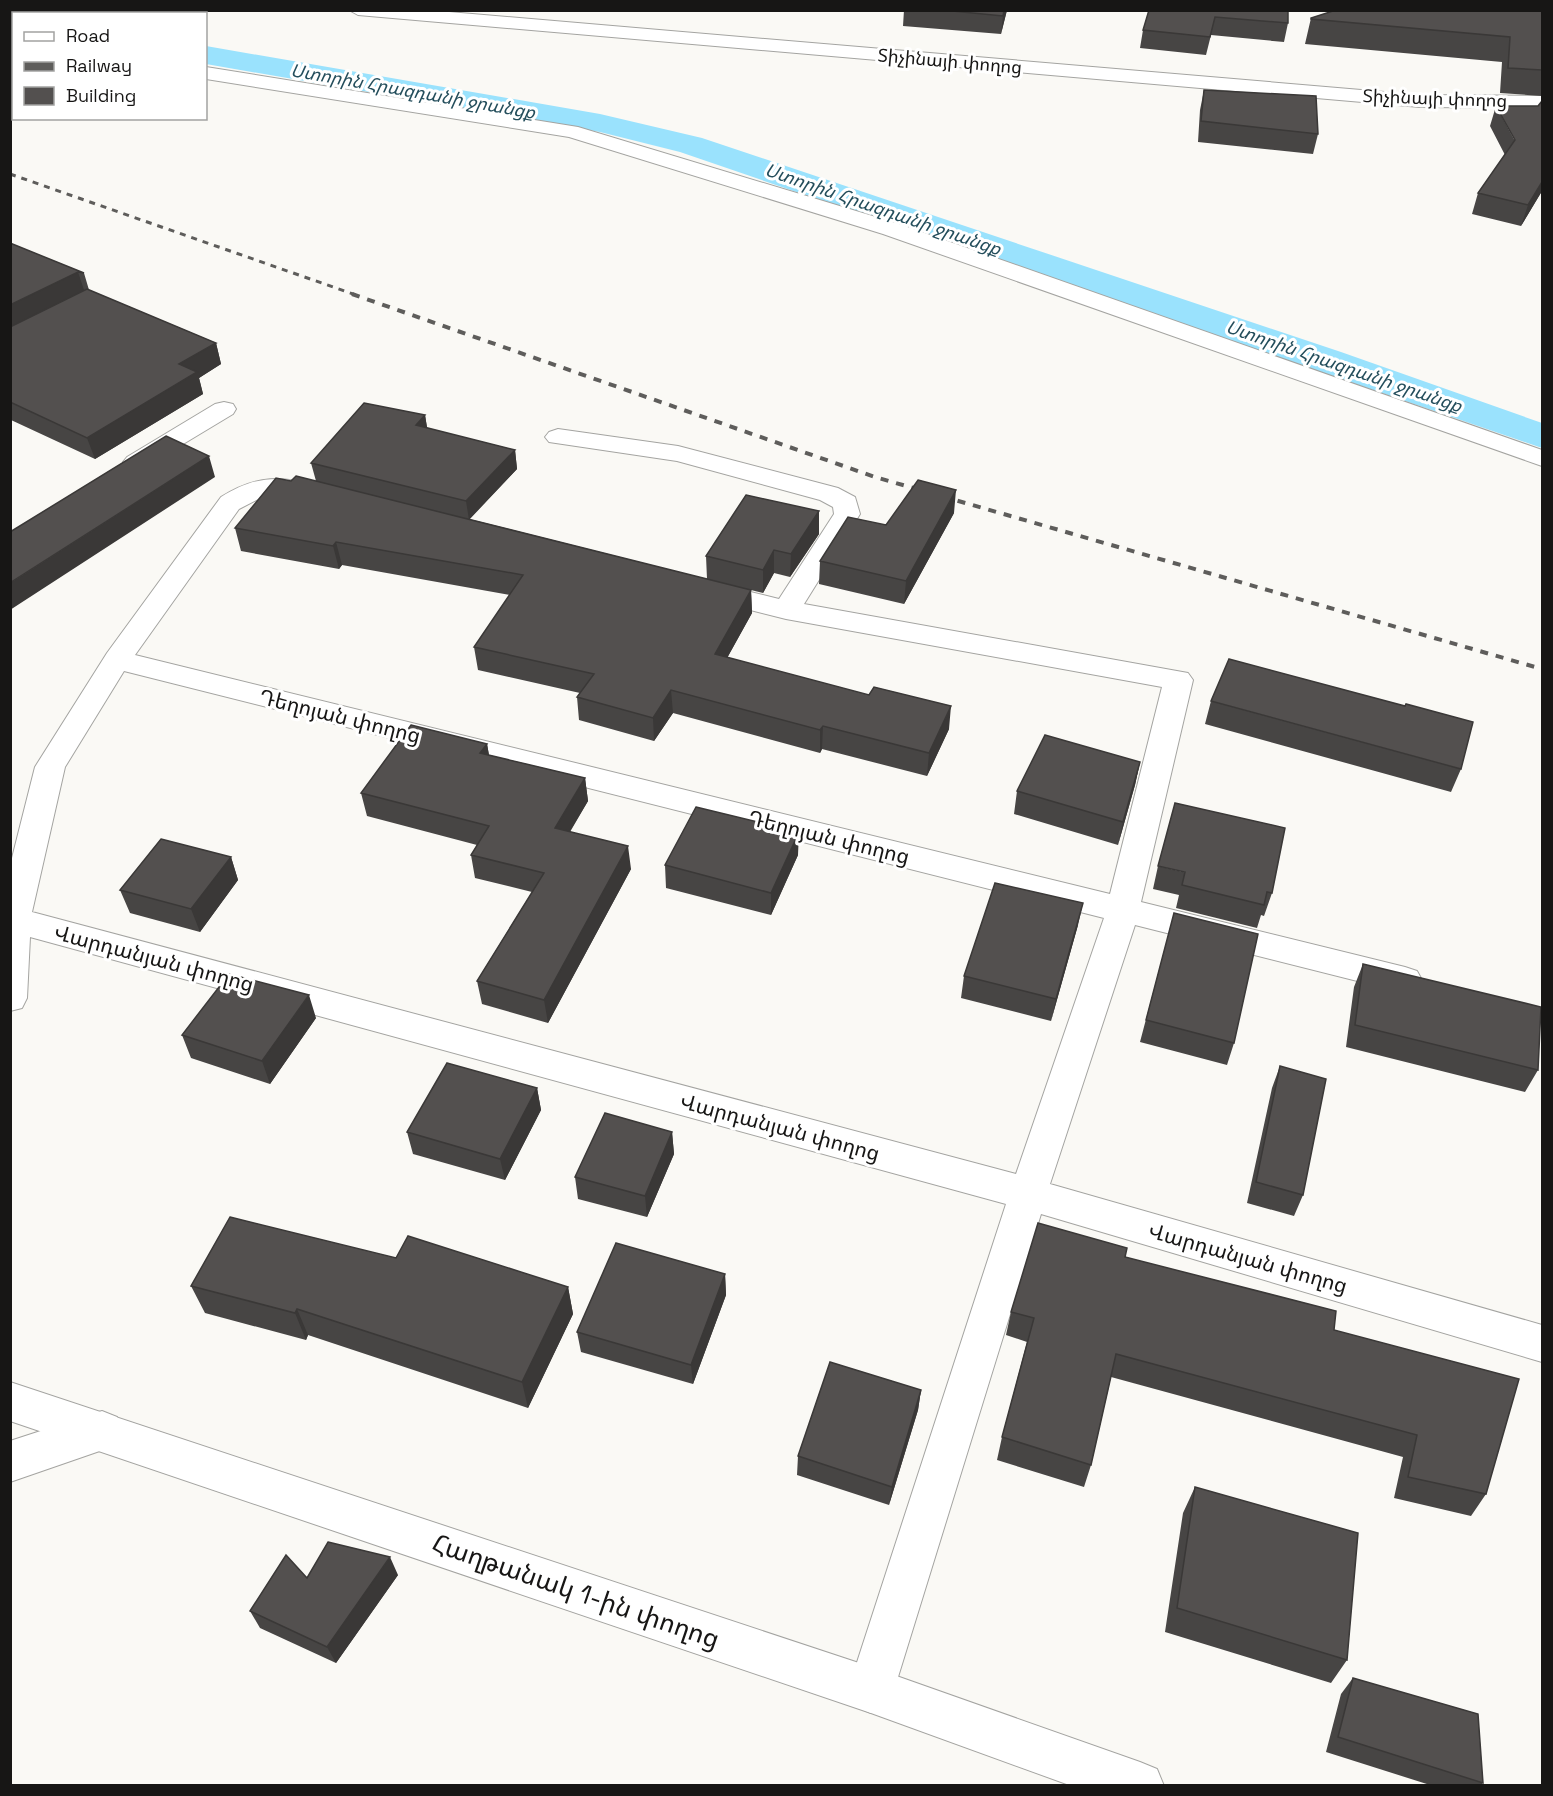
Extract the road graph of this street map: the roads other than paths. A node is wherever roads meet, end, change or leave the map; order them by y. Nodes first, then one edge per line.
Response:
1 (358, 10) edge
2 (207, 73) edge
3 (1542, 102) edge
4 (224, 409) dead end
5 (558, 437) dead end
6 (1542, 458) edge
7 (112, 476) edge
8 (337, 498) edge
9 (682, 584) edge
10 (786, 610) junction
11 (117, 660) junction
12 (1123, 910) junction
13 (14, 920) junction
14 (1438, 988) edge
15 (10, 998) edge
16 (1029, 1194) junction
17 (1542, 1344) edge
18 (10, 1401) edge
19 (102, 1431) junction
20 (10, 1462) edge
21 (871, 1690) junction
22 (1140, 1785) edge

1 - 3 street, Տիչինայի փողոց
2 - 6 street
4 - 7 street
5 - 10 street
8 - 11 street
9 - 10 street
10 - 12 street
11 - 12 street, Դեղոյան փողոց
11 - 13 street
12 - 14 street, Դեղոյան փողոց
12 - 16 street
13 - 15 street
13 - 16 street, Վարդանյան փողոց
16 - 17 street, Վարդանյան փողոց
16 - 21 street
18 - 19 street, Հաղթանակ 1-ին փողոց
19 - 20 street
19 - 21 street, Հաղթանակ 1-ին փողոց
21 - 22 street, Հաղթանակ 1-ին փողոց

